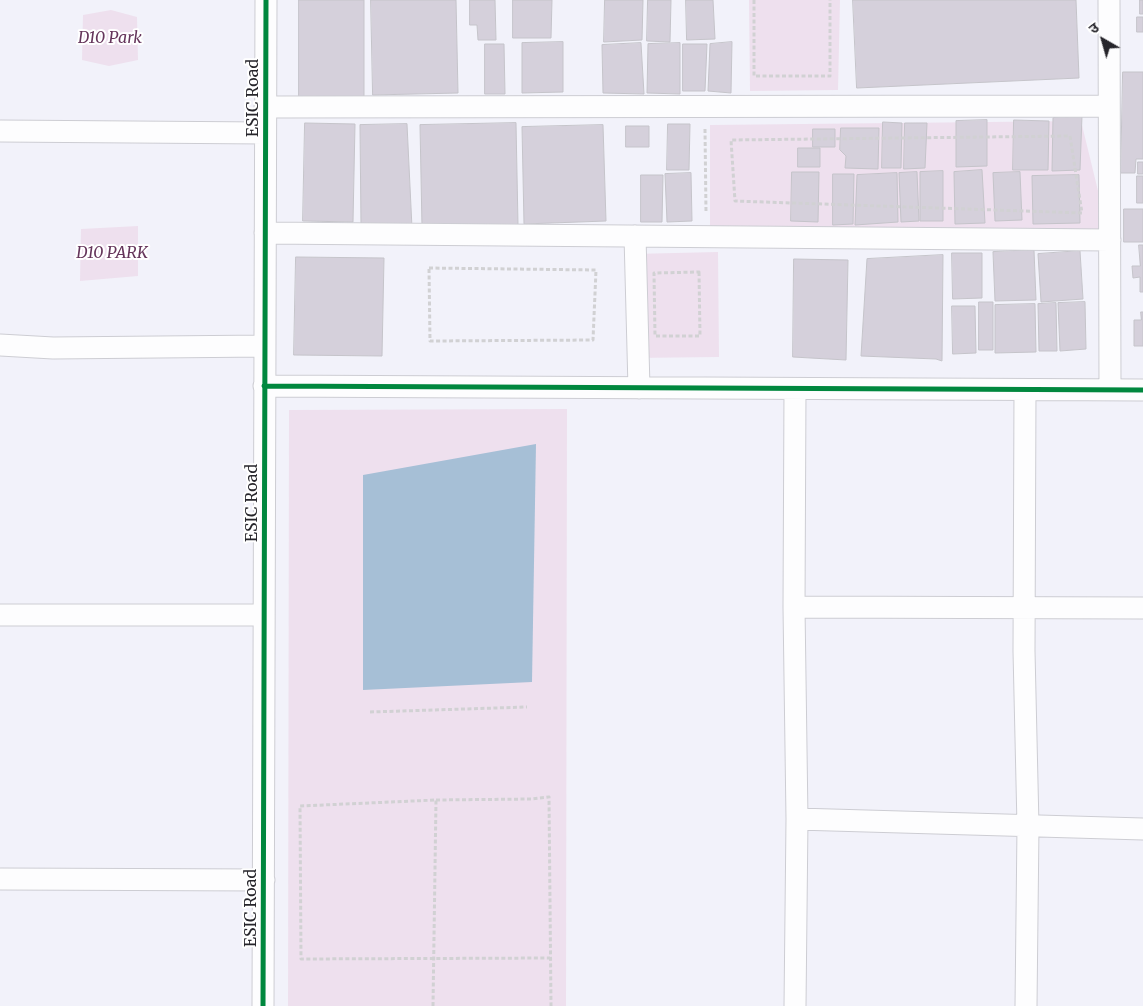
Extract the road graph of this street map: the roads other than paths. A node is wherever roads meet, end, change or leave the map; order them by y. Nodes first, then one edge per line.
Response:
1 (266, 0) edge
2 (1109, 0) edge
3 (1109, 106) junction
4 (265, 107) junction
5 (0, 131) edge
6 (265, 133) junction
7 (265, 233) junction
8 (635, 236) junction
9 (1110, 240) junction
10 (0, 345) edge
11 (265, 346) junction
12 (264, 386) junction
13 (640, 388) junction
14 (795, 389) junction
15 (1025, 390) junction
16 (1110, 390) junction
17 (1143, 390) edge
18 (794, 607) junction
19 (1025, 607) junction
20 (1143, 608) edge
21 (0, 615) edge
22 (264, 615) junction
23 (798, 819) junction
24 (1028, 826) junction
25 (1143, 829) edge
26 (0, 879) edge
27 (264, 880) junction
28 (264, 1006) edge
29 (795, 1006) edge
30 (1026, 1006) edge

1 - 4 street, ESIC Road
2 - 3 street
3 - 4 street
3 - 9 street
4 - 6 street, ESIC Road
5 - 6 street
6 - 7 street, ESIC Road
7 - 8 street
7 - 11 street, ESIC Road
8 - 9 street
8 - 13 street
9 - 16 street
10 - 11 street
11 - 12 street, ESIC Road
12 - 13 street
12 - 22 street, ESIC Road
13 - 14 street
14 - 15 street
14 - 18 street
15 - 16 street
15 - 19 street
16 - 17 street
18 - 19 street
18 - 23 street
19 - 20 street
19 - 24 street
21 - 22 street
22 - 27 street, ESIC Road
23 - 24 street
23 - 29 street
24 - 25 street
24 - 30 street
26 - 27 street
27 - 28 street, ESIC Road

